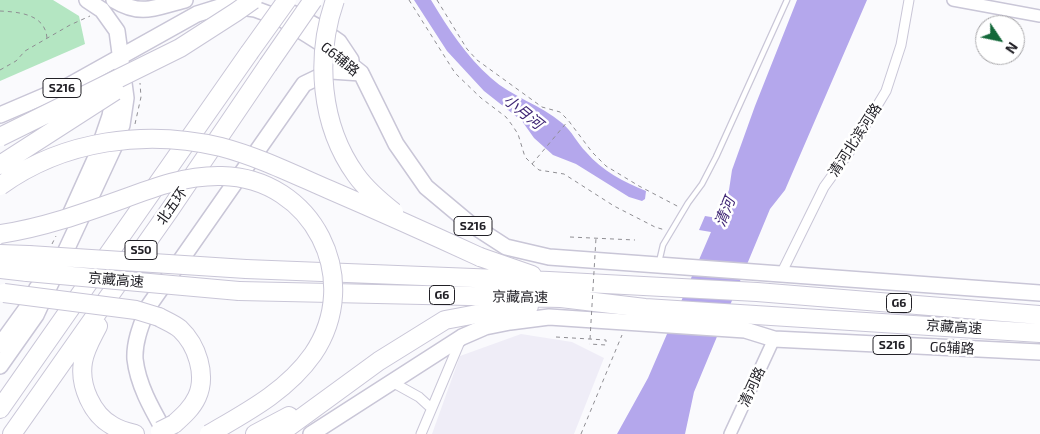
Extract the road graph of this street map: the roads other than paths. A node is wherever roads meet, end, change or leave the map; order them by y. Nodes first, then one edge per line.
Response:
1 (87, 0) edge
2 (114, 0) edge
3 (185, 0) edge
4 (253, 0) edge
5 (259, 0) edge
6 (287, 0) edge
7 (313, 0) edge
8 (336, 0) edge
9 (787, 0) edge
10 (909, 0) edge
11 (953, 0) edge
12 (142, 11) junction
13 (1040, 16) edge
14 (117, 31) junction
15 (180, 48) junction
16 (121, 55) junction
17 (361, 73) junction
18 (0, 115) edge
19 (0, 137) edge
20 (0, 165) edge
21 (0, 186) edge
22 (169, 211) junction
23 (408, 223) junction
24 (0, 234) edge
25 (0, 254) edge
26 (28, 264) junction
27 (658, 266) junction
28 (0, 269) edge
29 (782, 274) junction
30 (548, 281) junction
31 (2, 292) edge
32 (1040, 292) edge
33 (561, 298) junction
34 (1040, 314) edge
35 (637, 318) junction
36 (747, 322) junction
37 (1040, 333) edge
38 (462, 337) junction
39 (774, 340) junction
40 (0, 345) edge
41 (1040, 352) edge
42 (0, 366) edge
43 (392, 382) junction
44 (330, 396) junction
45 (431, 408) junction
46 (0, 409) edge
47 (161, 431) edge
48 (12, 434) edge
49 (135, 434) edge
50 (209, 434) edge
51 (255, 434) edge
52 (279, 434) edge
53 (311, 434) edge
54 (421, 434) edge
55 (730, 434) edge

1 - 14 main road
2 - 12 main road
3 - 12 main road
4 - 15 highway, bridge
5 - 17 main road
6 - 46 highway, 北五环 / S50, bridge
7 - 22 highway, 北五环 / S50, bridge
8 - 23 highway, bridge
9 - 27 lane
10 - 29 street, 清河北滨河路
11 - 13 street
12 - 14 main road
14 - 16 main road
15 - 19 highway, bridge
15 - 20 highway, bridge
16 - 17 main road, G6辅路 / S216
16 - 18 main road, G6辅路 / S216
16 - 40 main road
16 - 42 main road
17 - 27 main road, G6辅路 / S216
17 - 47 main road
21 - 23 highway, bridge
22 - 48 highway, 北五环 / S50
22 - 49 highway
23 - 30 highway, bridge
24 - 50 highway, bridge
25 - 26 highway, 京藏高速 / G6
26 - 28 highway, 京藏高速 / G6
26 - 30 highway, 京藏高速 / G6, bridge
26 - 33 highway, 京藏高速 / G6, bridge
27 - 29 main road, G6辅路
29 - 32 main road
30 - 34 highway, 京藏高速 / G6
31 - 47 highway, bridge
33 - 35 highway, 京藏高速 / G6
33 - 44 highway
35 - 36 highway, 京藏高速 / G6
35 - 38 main road
36 - 37 highway, 京藏高速 / G6
36 - 39 main road, G6辅路 / S216
38 - 43 main road
38 - 45 street
39 - 41 main road, G6辅路 / S216
39 - 55 street, 清河路
43 - 45 street
43 - 53 main road
44 - 51 highway
44 - 52 highway
45 - 54 street

